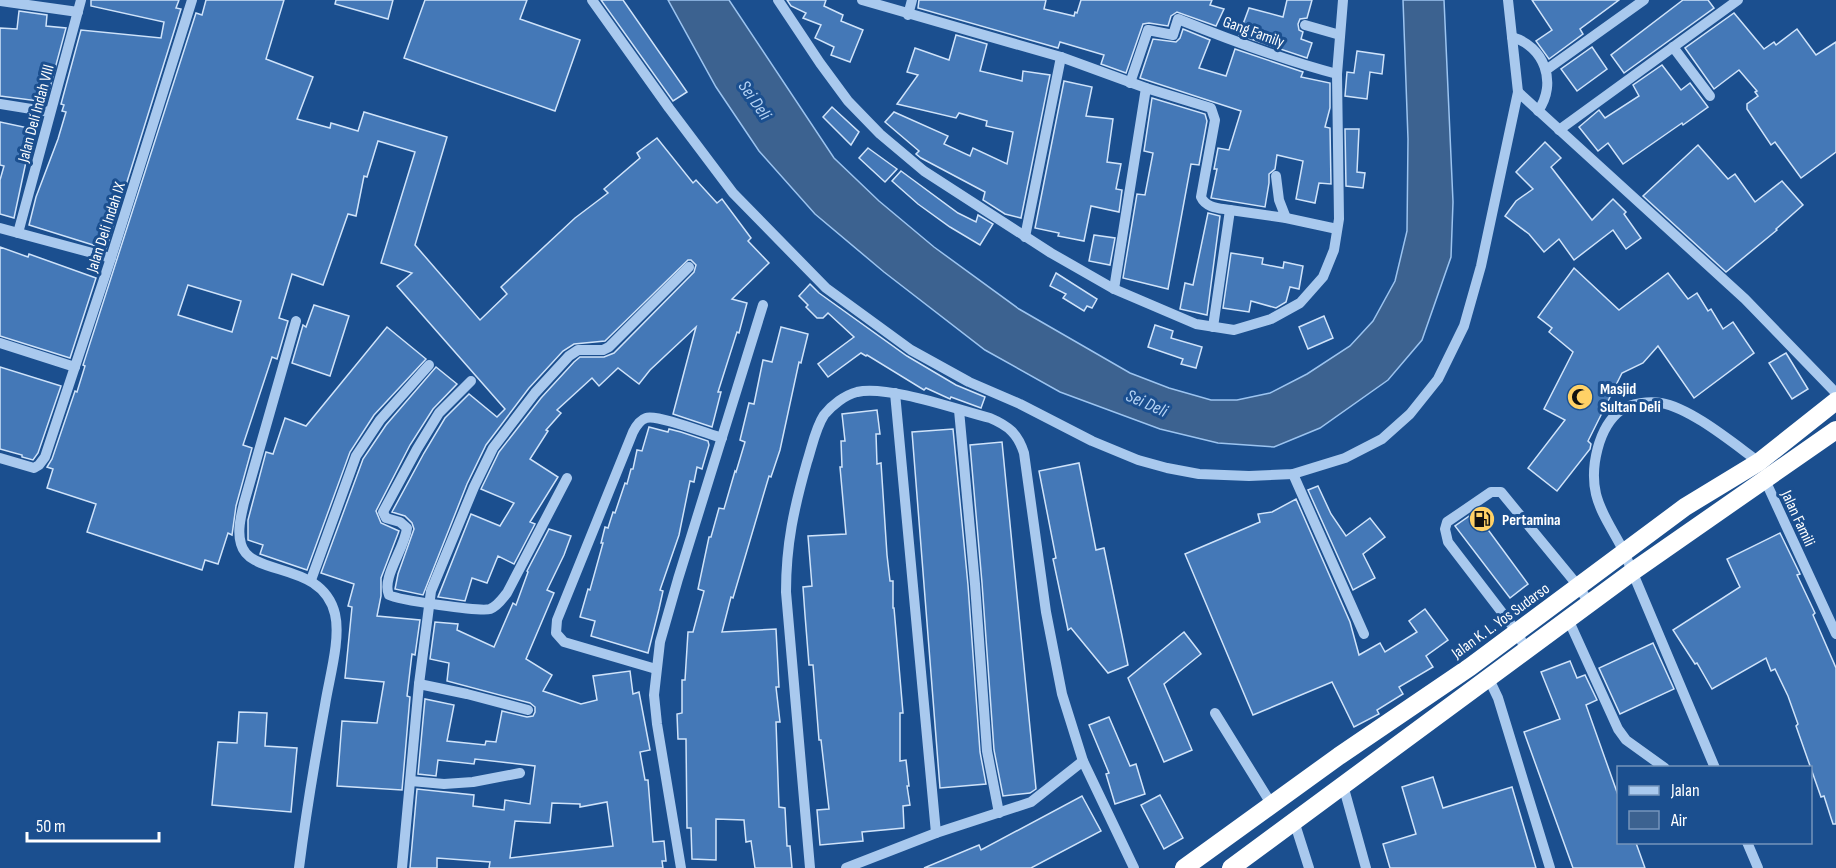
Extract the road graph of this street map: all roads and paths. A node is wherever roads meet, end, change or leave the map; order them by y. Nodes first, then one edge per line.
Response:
1 (81, 0) edge
2 (192, 0) edge
3 (592, 0) edge
4 (778, 0) edge
5 (862, 0) edge
6 (912, 0) edge
7 (1343, 0) edge
8 (1508, 0) edge
9 (1644, 0) edge
10 (1738, 0) edge
11 (0, 1) edge
12 (78, 12) junction
13 (908, 15) junction
14 (1305, 25) dead end
15 (1340, 35) junction
16 (1512, 37) junction
17 (1673, 47) junction
18 (1061, 57) junction
19 (1546, 70) junction
20 (1337, 74) junction
21 (1130, 82) junction
22 (1146, 88) junction
23 (1518, 92) junction
24 (1710, 96) dead end
25 (0, 104) edge
26 (1538, 111) junction
27 (50, 112) junction
28 (1559, 130) junction
29 (1276, 176) dead end
30 (1230, 210) junction
31 (1286, 218) junction
32 (0, 228) edge
33 (1337, 229) junction
34 (18, 233) junction
35 (1025, 237) junction
36 (111, 258) junction
37 (689, 267) dead end
38 (1114, 289) junction
39 (763, 305) dead end
40 (296, 321) dead end
41 (1213, 327) junction
42 (0, 343) edge
43 (429, 365) dead end
44 (75, 367) junction
45 (471, 381) dead end
46 (895, 393) junction
47 (1836, 393) edge
48 (1836, 401) edge
49 (959, 410) junction
50 (1836, 430) edge
51 (722, 438) junction
52 (0, 458) edge
53 (1759, 462) junction
54 (1293, 474) junction
55 (567, 478) dead end
56 (1765, 480) junction
57 (1624, 552) junction
58 (1632, 572) junction
59 (311, 580) junction
60 (1579, 587) junction
61 (429, 602) junction
62 (1589, 603) junction
63 (1568, 619) junction
64 (1517, 632) junction
65 (1364, 634) dead end
66 (1836, 634) edge
67 (1526, 650) junction
68 (656, 669) junction
69 (1488, 677) junction
70 (419, 684) junction
71 (528, 710) dead end
72 (1215, 713) dead end
73 (1083, 761) junction
74 (1662, 766) edge
75 (1714, 766) edge
76 (520, 773) dead end
77 (411, 781) junction
78 (1343, 785) junction
79 (1272, 804) junction
80 (999, 813) junction
81 (1294, 821) junction
82 (936, 833) junction
83 (1747, 844) edge
84 (299, 868) edge
85 (402, 868) edge
86 (681, 868) edge
87 (810, 868) edge
88 (846, 868) edge
89 (1134, 868) edge
90 (1184, 868) edge
91 (1231, 868) edge
92 (1309, 868) edge
93 (1366, 868) edge
94 (1550, 868) edge
95 (1758, 868) edge

1 - 12 street, Jalan Deli Indah VIII
2 - 36 street, Jalan Deli Indah IX
3 - 54 street
4 - 35 street
5 - 13 street
6 - 13 street
7 - 15 street
8 - 16 street
9 - 19 street
10 - 17 street
11 - 12 street
12 - 27 street, Jalan Deli Indah VIII
13 - 18 street
14 - 15 street
15 - 20 street
16 - 19 street
16 - 23 street
17 - 24 street
17 - 28 street
18 - 21 street
18 - 35 street
19 - 26 street
20 - 21 street, Gang Family
20 - 33 street
21 - 22 street
22 - 30 street
22 - 38 street
23 - 26 street
23 - 54 street
25 - 27 street
26 - 28 street
27 - 34 street, Jalan Deli Indah VIII
28 - 47 street
29 - 31 street
30 - 31 street
30 - 41 street
31 - 33 street
32 - 34 street
33 - 41 street
34 - 36 street
35 - 38 street
36 - 44 street, Jalan Deli Indah IX
37 - 61 street
38 - 41 street
39 - 51 street
40 - 59 street
42 - 44 street
43 - 59 street
44 - 52 street, Jalan Deli Indah IX
45 - 61 street
46 - 49 street
46 - 82 street
46 - 87 street
48 - 53 highway, Jalan K. L. Yos Sudarso
49 - 73 street
49 - 80 street
50 - 56 highway
51 - 68 street
51 - 68 street
53 - 57 highway, Jalan K. L. Yos Sudarso
53 - 57 street
54 - 65 street
55 - 61 street
56 - 58 highway
56 - 66 street, Jalan Famili
57 - 58 street
57 - 60 highway, Jalan K. L. Yos Sudarso
58 - 62 highway
58 - 75 street
59 - 84 street
60 - 62 street
60 - 64 highway, Jalan K. L. Yos Sudarso
60 - 64 street
61 - 70 street
62 - 63 highway
63 - 67 highway
63 - 74 street
64 - 67 street
64 - 79 highway, Jalan K. L. Yos Sudarso
67 - 69 highway
68 - 86 street
69 - 78 highway
69 - 94 street
70 - 71 street
70 - 77 street
72 - 79 street
73 - 80 street
73 - 89 street
76 - 77 street
77 - 85 street
78 - 81 highway
78 - 93 street
79 - 90 highway, Jalan K. L. Yos Sudarso
80 - 82 street
81 - 91 highway
81 - 92 street
82 - 88 street
83 - 95 street

